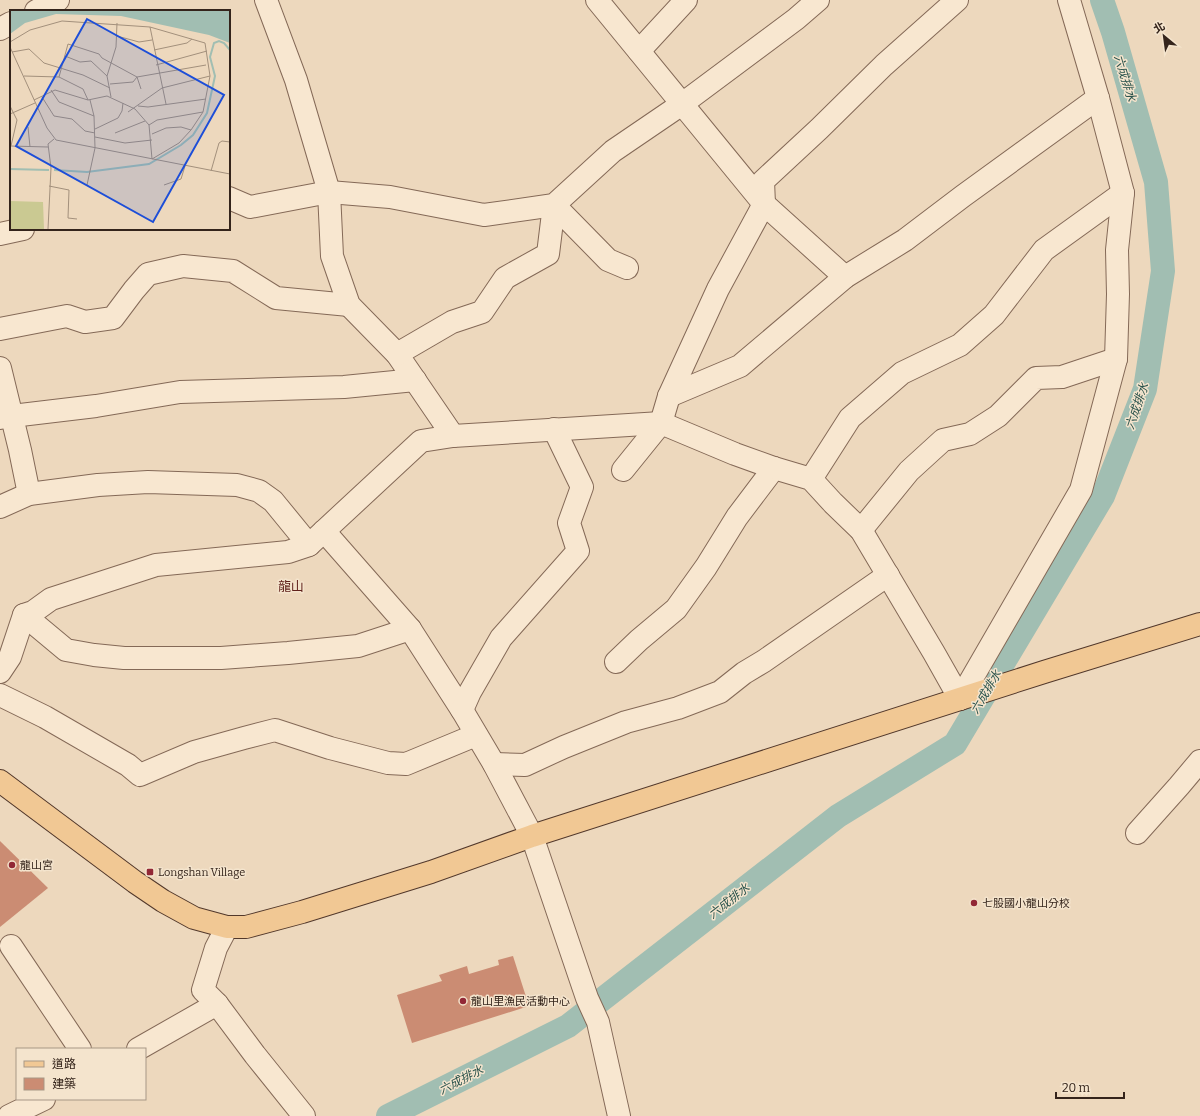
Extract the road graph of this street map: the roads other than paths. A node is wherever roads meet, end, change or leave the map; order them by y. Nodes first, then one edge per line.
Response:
1 (58, 0) edge
2 (268, 0) edge
3 (597, 0) edge
4 (686, 0) edge
5 (818, 0) edge
6 (957, 0) edge
7 (1069, 0) edge
8 (38, 10) edge
9 (10, 24) edge
10 (0, 29) edge
11 (639, 51) junction
12 (1098, 98) junction
13 (682, 104) junction
14 (329, 192) junction
15 (1123, 193) junction
16 (230, 198) edge
17 (764, 204) junction
18 (554, 205) junction
19 (18, 230) edge
20 (0, 234) edge
21 (627, 268) dead end
22 (844, 277) junction
23 (349, 305) junction
24 (0, 328) edge
25 (397, 354) junction
26 (1116, 359) junction
27 (0, 368) edge
28 (415, 380) junction
29 (669, 396) junction
30 (6, 417) edge
31 (661, 423) junction
32 (554, 429) junction
33 (453, 436) junction
34 (774, 468) junction
35 (623, 470) dead end
36 (811, 479) junction
37 (29, 494) junction
38 (0, 507) edge
39 (861, 530) junction
40 (316, 538) junction
41 (888, 575) junction
42 (24, 615) junction
43 (1200, 624) edge
44 (410, 629) junction
45 (616, 662) dead end
46 (0, 672) edge
47 (0, 695) edge
48 (960, 699) junction
49 (462, 710) junction
50 (476, 735) junction
51 (1200, 761) edge
52 (494, 764) junction
53 (0, 781) edge
54 (1137, 833) dead end
55 (532, 836) junction
56 (227, 927) junction
57 (10, 946) dead end
58 (217, 1004) junction
59 (79, 1048) edge
60 (140, 1048) edge
61 (42, 1100) edge
62 (9, 1116) edge
63 (304, 1116) edge
64 (619, 1116) edge

1 - 8 street
2 - 14 street
3 - 11 street
4 - 11 street
5 - 13 street
6 - 17 street
7 - 12 street
9 - 10 street
11 - 13 street
12 - 15 street
12 - 22 street
13 - 17 street
13 - 18 street
14 - 16 street
14 - 18 street
14 - 23 street
15 - 26 street
15 - 36 street
17 - 22 street
17 - 29 street
18 - 21 street
18 - 25 street
19 - 20 street
22 - 29 street
23 - 24 street
23 - 25 street
25 - 28 street
26 - 39 street
26 - 48 street
27 - 30 street
28 - 30 street
28 - 33 street
29 - 31 street
30 - 37 street
31 - 32 street
31 - 34 street
31 - 35 street
32 - 33 street
32 - 49 street
33 - 40 street
34 - 36 street
34 - 45 street
36 - 39 street
37 - 38 street
37 - 40 street
39 - 41 street
40 - 42 street
40 - 44 street
41 - 48 street
41 - 52 street
42 - 44 street
42 - 46 street
43 - 48 main road
44 - 49 street
47 - 50 street
48 - 55 main road
49 - 50 street
50 - 52 street
51 - 54 street
52 - 55 street
53 - 56 main road
55 - 56 main road
55 - 64 street
56 - 58 street
57 - 59 street
58 - 60 street
58 - 63 street
61 - 62 street

